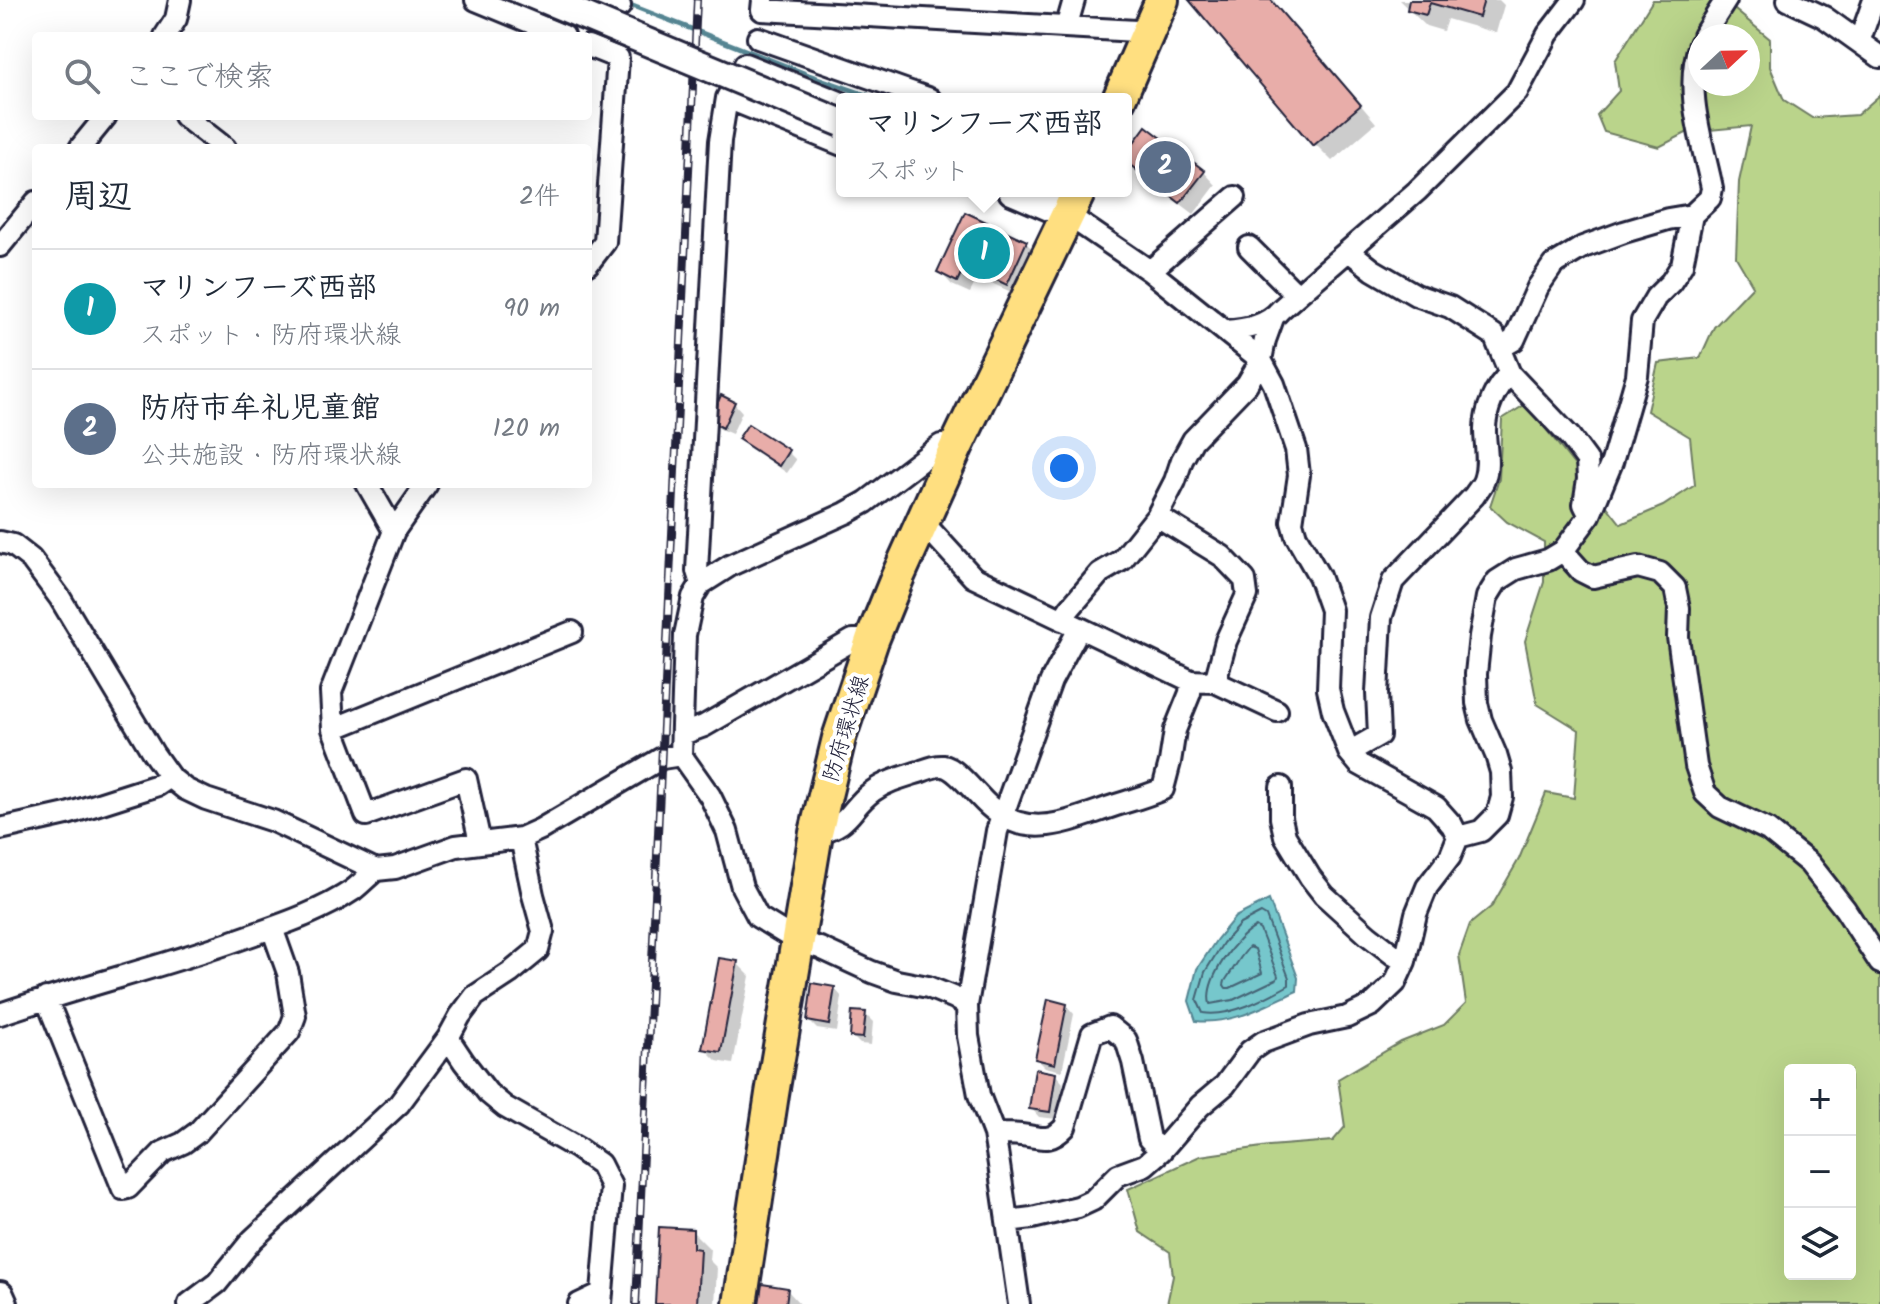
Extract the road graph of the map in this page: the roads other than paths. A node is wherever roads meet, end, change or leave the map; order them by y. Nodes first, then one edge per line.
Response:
1 (180, 0) edge
2 (476, 0) edge
3 (546, 0) edge
4 (1074, 0) edge
5 (1162, 0) edge
6 (1574, 0) edge
7 (1726, 0) edge
8 (1788, 0) edge
9 (1874, 0) edge
10 (762, 5) edge
11 (1711, 24) edge
12 (1068, 27) junction
13 (168, 32) edge
14 (554, 32) edge
15 (1146, 37) junction
16 (1859, 42) junction
17 (592, 48) edge
18 (752, 51) junction
19 (1880, 57) edge
20 (908, 93) edge
21 (1122, 93) edge
22 (1693, 96) edge
23 (727, 98) junction
24 (836, 100) edge
25 (103, 120) edge
26 (189, 120) edge
27 (836, 121) edge
28 (836, 143) edge
29 (83, 144) edge
30 (220, 144) edge
31 (1042, 197) edge
32 (1235, 197) dead end
33 (1073, 203) edge
34 (32, 207) edge
35 (1692, 215) junction
36 (0, 246) edge
37 (1249, 247) dead end
38 (1349, 251) junction
39 (592, 259) edge
40 (1150, 271) junction
41 (1297, 295) junction
42 (1273, 318) junction
43 (1225, 331) junction
44 (1500, 348) junction
45 (1261, 360) junction
46 (1510, 374) junction
47 (957, 445) junction
48 (369, 488) edge
49 (424, 488) edge
50 (1590, 515) junction
51 (1157, 516) junction
52 (921, 525) junction
53 (394, 531) junction
54 (0, 542) edge
55 (1563, 551) junction
56 (701, 584) junction
57 (1070, 624) junction
58 (572, 632) dead end
59 (872, 640) junction
60 (1191, 681) junction
61 (1215, 682) junction
62 (1277, 711) dead end
63 (333, 729) junction
64 (682, 734) junction
65 (1349, 752) junction
66 (681, 755) junction
67 (170, 777) junction
68 (1281, 787) dead end
69 (1002, 816) junction
70 (0, 829) edge
71 (816, 833) junction
72 (1458, 837) junction
73 (521, 838) junction
74 (480, 842) junction
75 (376, 870) junction
76 (272, 928) junction
77 (797, 941) junction
78 (1405, 961) junction
79 (1880, 963) edge
80 (46, 998) junction
81 (967, 1005) junction
82 (0, 1014) edge
83 (448, 1038) junction
84 (994, 1134) junction
85 (1161, 1151) junction
86 (1007, 1221) junction
87 (0, 1295) edge
88 (601, 1298) edge
89 (4, 1304) edge
90 (189, 1304) edge
91 (579, 1304) edge
92 (740, 1304) edge
93 (1019, 1304) edge

1 - 13 street
2 - 14 street
3 - 27 street, bridge
4 - 12 street
5 - 15 main road
6 - 38 street
7 - 11 street
8 - 16 street
9 - 16 street
10 - 12 street
10 - 18 street
12 - 15 street
15 - 21 main road
16 - 19 street
17 - 39 street
18 - 20 street
18 - 23 street
18 - 24 street
22 - 35 street
23 - 28 street
23 - 56 street
25 - 29 street
26 - 30 street
31 - 33 street
32 - 40 street
33 - 40 street
33 - 47 main road, 防府環状線
34 - 36 street
35 - 44 street
35 - 50 street
37 - 41 street
38 - 41 street
38 - 44 street
40 - 43 street
41 - 42 street
42 - 43 street
42 - 45 street
43 - 45 street
44 - 46 street
45 - 51 street
45 - 65 street
46 - 50 street
46 - 65 street
47 - 52 main road, 防府環状線
47 - 56 street
48 - 53 street
49 - 53 street
50 - 55 street
51 - 57 street
51 - 61 street
52 - 57 street
52 - 59 main road, 防府環状線
53 - 63 street
54 - 67 street
55 - 72 street
55 - 79 street
56 - 64 street
57 - 60 street
57 - 69 street
58 - 63 street
59 - 64 street
59 - 71 main road, 防府環状線
60 - 61 street
60 - 69 street
61 - 62 street
63 - 74 street
64 - 66 street
65 - 72 street
66 - 73 street
66 - 77 street
67 - 70 street
67 - 75 street
68 - 78 street
69 - 71 street
69 - 81 street
71 - 77 main road, 防府環状線
72 - 78 street
73 - 74 street
73 - 83 street
74 - 75 street
75 - 76 street
76 - 80 street
76 - 80 street
77 - 81 street
77 - 92 main road, 防府環状線
78 - 85 street
80 - 82 street
81 - 84 street
83 - 88 street
83 - 90 street
84 - 85 street
84 - 86 street
85 - 86 street
86 - 93 street
87 - 89 street
88 - 91 street

